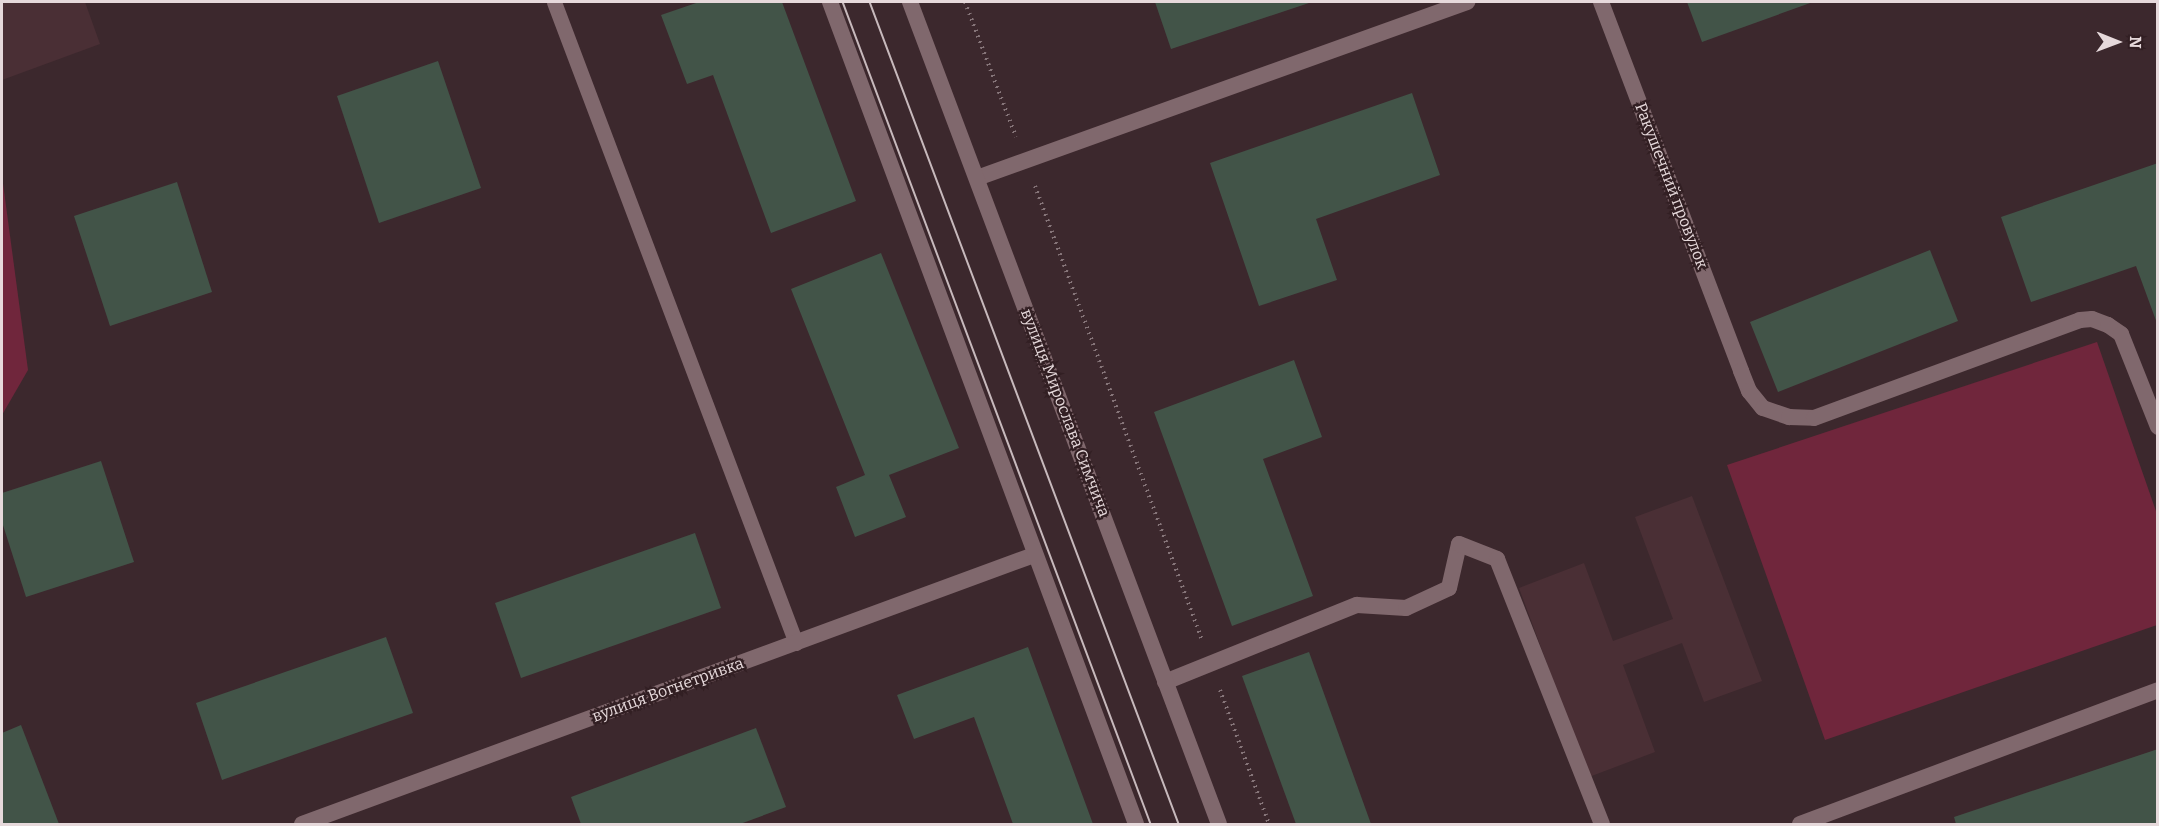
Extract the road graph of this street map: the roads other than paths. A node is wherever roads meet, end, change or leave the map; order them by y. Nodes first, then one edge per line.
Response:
1 (554, 2) edge
2 (830, 2) edge
3 (910, 2) edge
4 (1467, 2) edge
5 (1601, 2) edge
6 (977, 178) junction
7 (2157, 427) edge
8 (1034, 555) junction
9 (796, 643) junction
10 (1166, 682) junction
11 (2157, 690) edge
12 (302, 825) edge
13 (1136, 825) edge
14 (1219, 825) edge
15 (1602, 825) edge
16 (1800, 825) edge

1 - 9 lane
2 - 8 street
3 - 6 street, вулиця Мирослава Симчича
4 - 6 street
5 - 7 street, Ракушечний провулок
6 - 10 street, вулиця Мирослава Симчича
8 - 9 street, вулиця Вогнетривка
8 - 13 street
9 - 12 street, вулиця Вогнетривка
10 - 14 street, вулиця Мирослава Симчича
10 - 15 street
11 - 16 street

